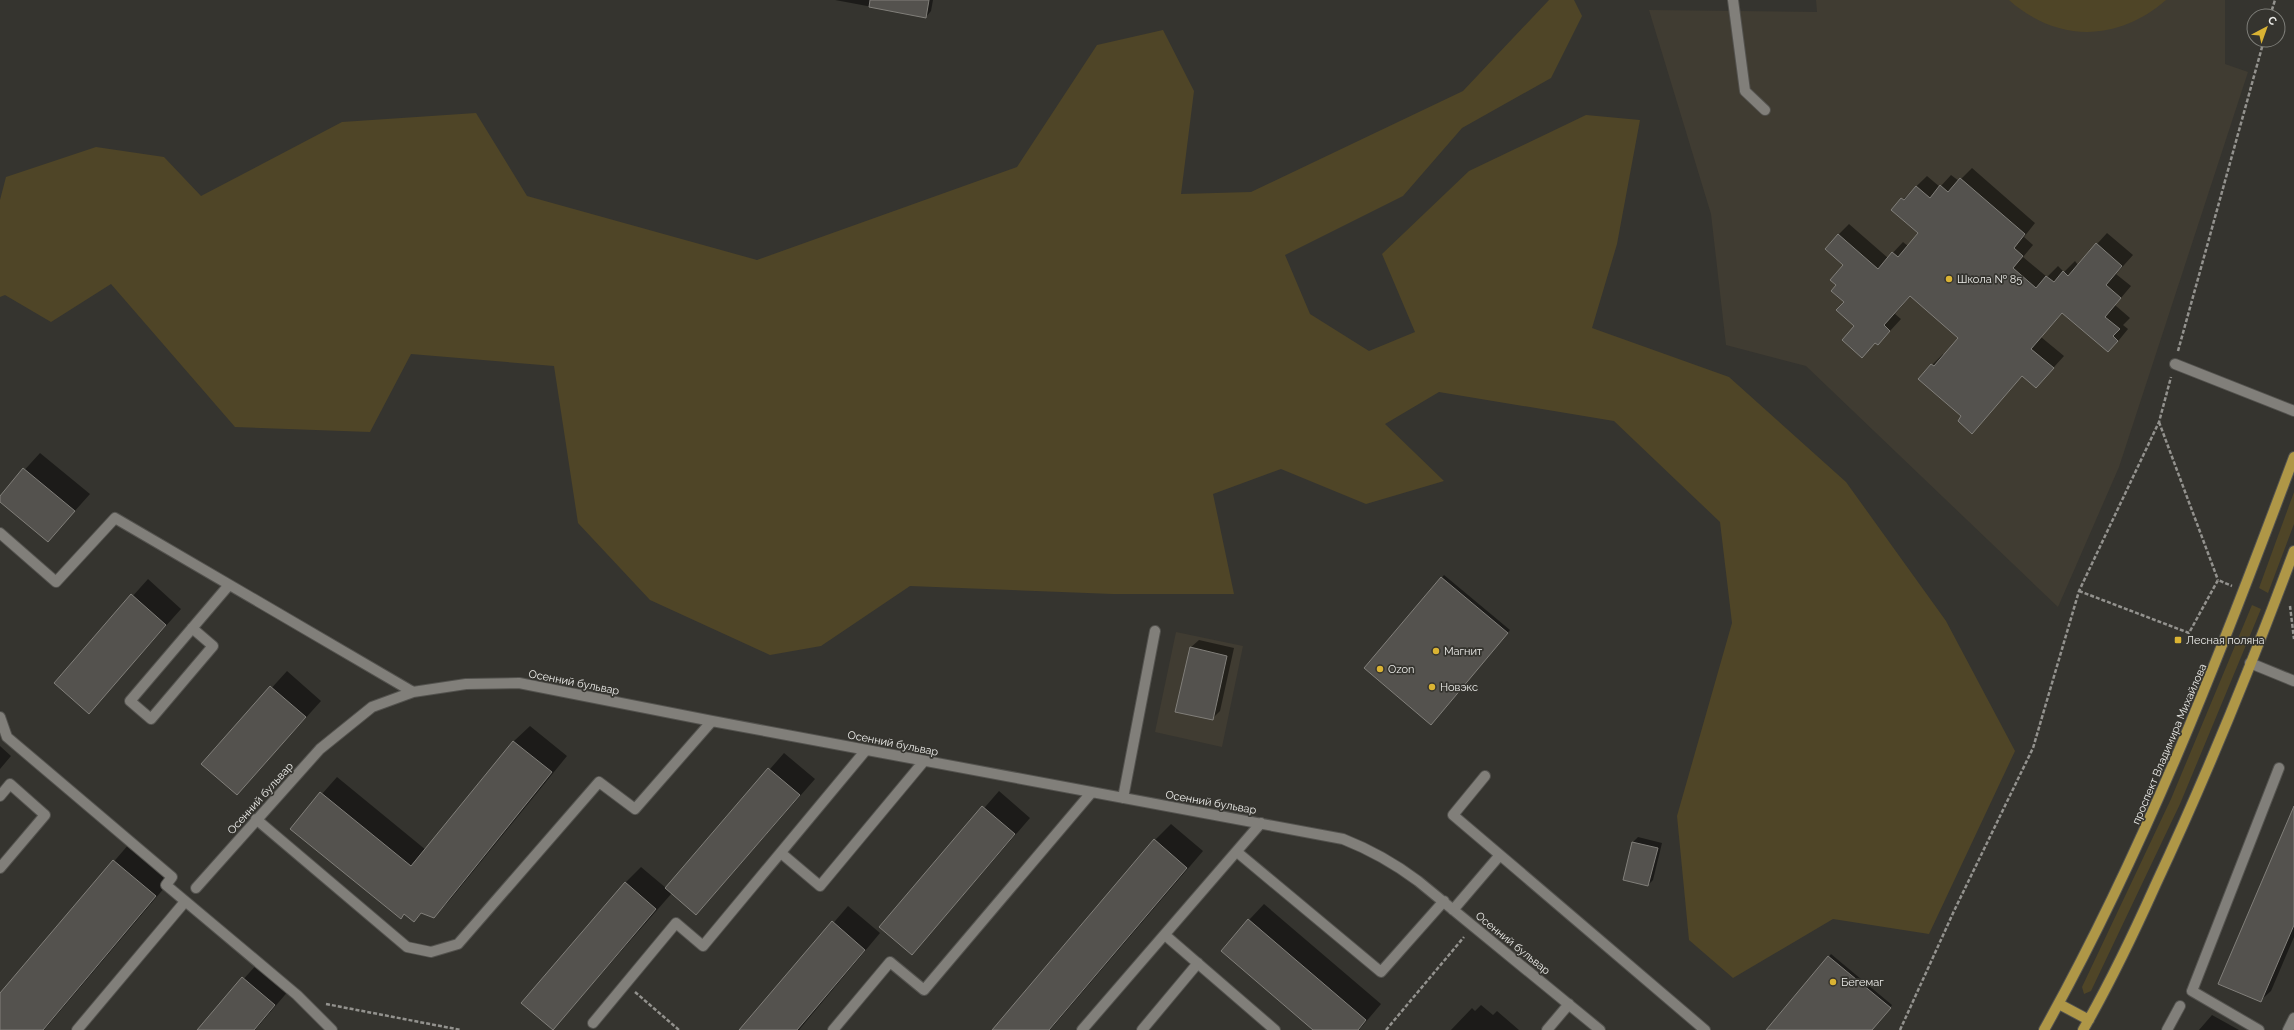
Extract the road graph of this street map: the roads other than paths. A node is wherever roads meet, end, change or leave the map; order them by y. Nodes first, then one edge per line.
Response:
1 (1733, 0) edge
2 (1765, 110) dead end
3 (2175, 364) road end
4 (2294, 411) edge
5 (2294, 457) edge
6 (0, 533) edge
7 (2294, 550) edge
8 (229, 585) junction
9 (192, 628) junction
10 (1155, 631) dead end
11 (2250, 663) junction
12 (2294, 681) edge
13 (413, 692) junction
14 (0, 717) edge
15 (712, 721) junction
16 (866, 750) junction
17 (924, 761) junction
18 (2279, 768) dead end
19 (1485, 776) dead end
20 (1091, 793) junction
21 (0, 796) edge
22 (1123, 798) junction
23 (256, 819) junction
24 (1261, 823) junction
25 (1237, 852) junction
26 (781, 853) junction
27 (1500, 855) junction
28 (0, 868) edge
29 (196, 888) dead end
30 (1444, 901) junction
31 (183, 904) dead end
32 (1453, 910) junction
33 (1165, 935) junction
34 (1198, 963) junction
35 (1569, 1004) junction
36 (2059, 1004) junction
37 (2180, 1006) dead end
38 (2294, 1018) edge
39 (2089, 1020) junction
40 (593, 1023) dead end
41 (77, 1030) edge
42 (332, 1030) edge
43 (833, 1030) edge
44 (1082, 1030) edge
45 (1142, 1030) edge
46 (1276, 1030) edge
47 (1547, 1030) edge
48 (1600, 1030) edge
49 (1705, 1030) edge
50 (2044, 1030) edge
51 (2084, 1030) edge
52 (2167, 1030) edge
53 (2259, 1030) edge
54 (2288, 1030) edge

1 - 2 street
3 - 4 street
5 - 36 main road, проспект Владимира Михайлова
6 - 8 street
7 - 11 main road
8 - 9 street
8 - 13 street
9 - 9 street
10 - 22 street
11 - 12 street
11 - 39 main road
13 - 15 street, Осенний бульвар
13 - 23 street, Осенний бульвар
14 - 42 street
15 - 16 street, Осенний бульвар
15 - 23 street
16 - 17 street, Осенний бульвар
16 - 26 street
17 - 20 street, Осенний бульвар
17 - 26 street
18 - 53 street
19 - 27 street
20 - 22 street, Осенний бульвар
20 - 43 street
21 - 28 street
22 - 24 street, Осенний бульвар
23 - 29 street, Осенний бульвар
24 - 25 street
24 - 30 street, Осенний бульвар
25 - 30 street
25 - 33 street
26 - 40 street
27 - 32 street
27 - 49 street
30 - 32 street, Осенний бульвар
31 - 41 street
32 - 35 street, Осенний бульвар
33 - 34 street
33 - 44 street
34 - 45 street
34 - 46 street
35 - 47 street
35 - 48 street, Осенний бульвар
36 - 39 main road
36 - 50 main road, проспект Владимира Михайлова
37 - 52 street
38 - 54 street
39 - 51 main road

